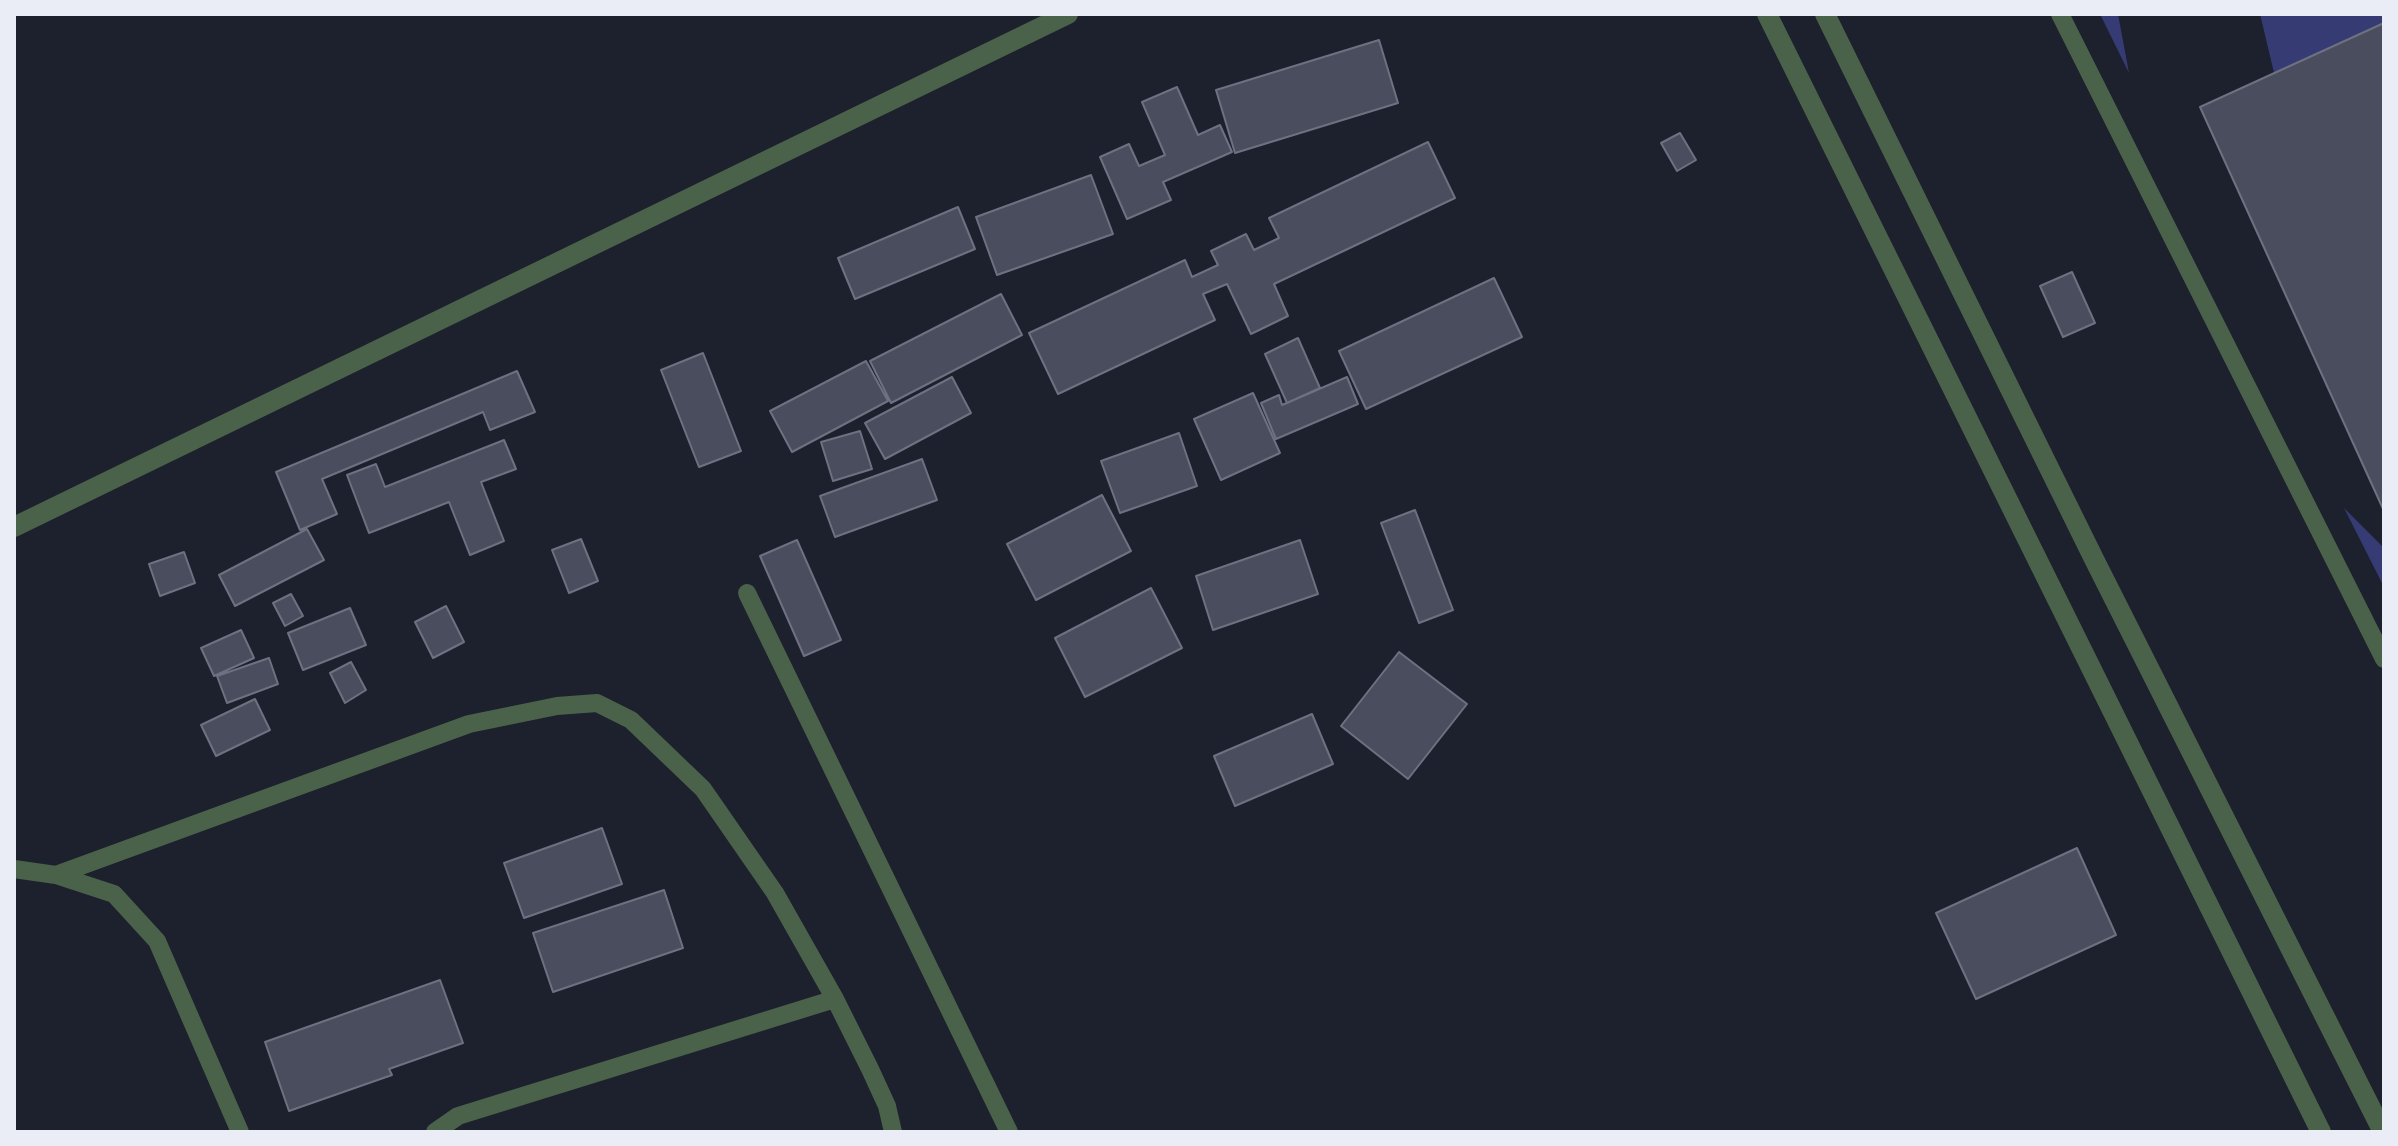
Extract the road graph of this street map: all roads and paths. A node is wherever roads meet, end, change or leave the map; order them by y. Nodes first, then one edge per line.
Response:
1 (1068, 14) edge
2 (1767, 14) edge
3 (1825, 14) edge
4 (2060, 14) edge
5 (14, 527) edge
6 (747, 593) dead end
7 (2384, 659) edge
8 (14, 869) edge
9 (56, 875) junction
10 (835, 999) junction
11 (240, 1132) edge
12 (435, 1132) edge
13 (893, 1132) edge
14 (1009, 1132) edge
15 (2321, 1132) edge
16 (2383, 1132) edge

1 - 5 street
2 - 15 street
3 - 16 street
4 - 7 lane
6 - 14 lane
8 - 9 lane
9 - 10 lane
9 - 11 lane
10 - 12 lane
10 - 13 lane

